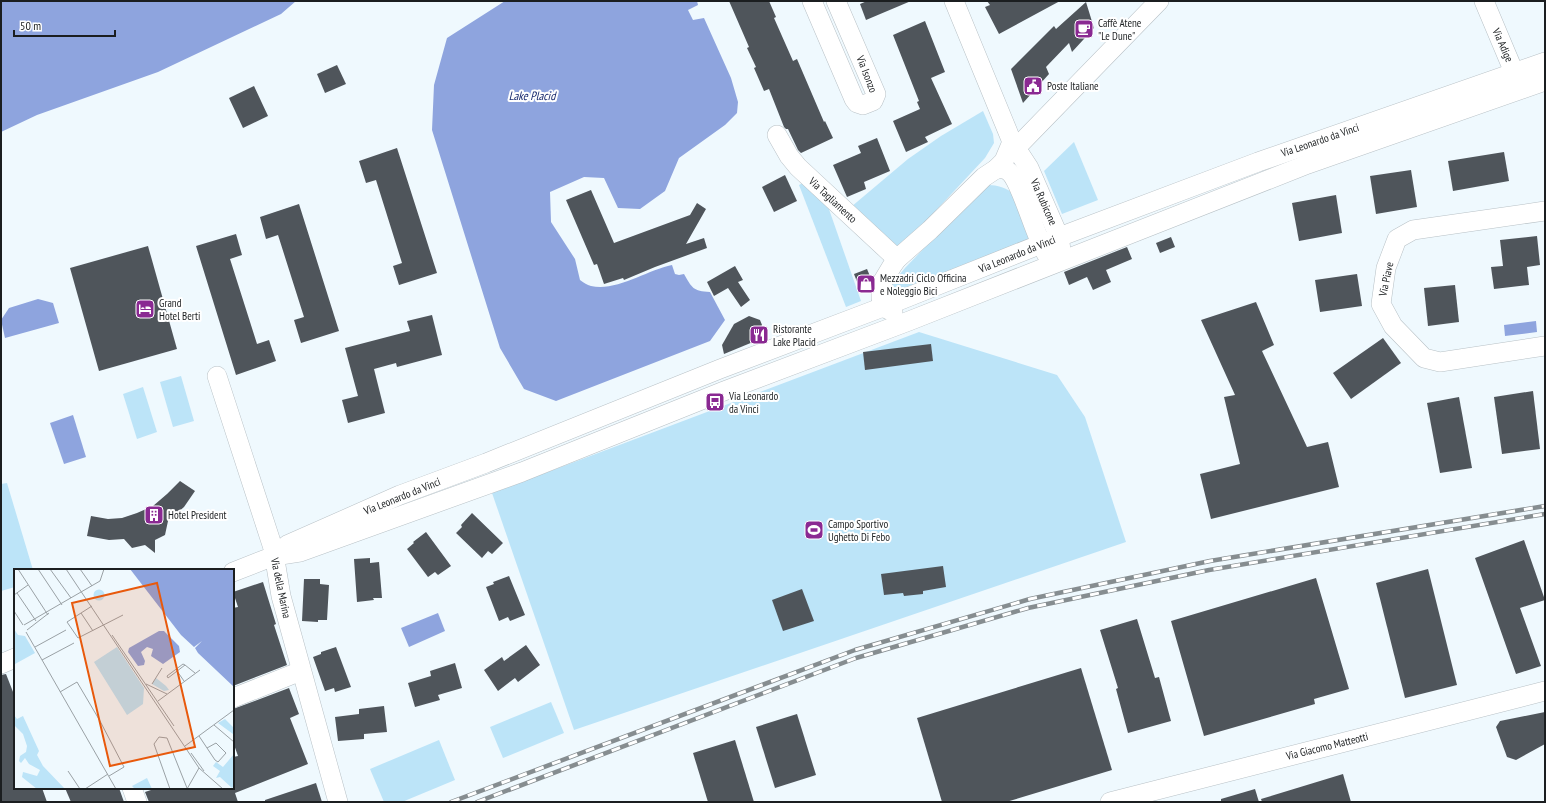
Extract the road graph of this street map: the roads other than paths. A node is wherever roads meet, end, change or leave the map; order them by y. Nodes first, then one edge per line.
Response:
1 (836, 1) edge
2 (954, 1) edge
3 (1159, 1) edge
4 (1484, 1) edge
5 (819, 3) edge
6 (1545, 62) edge
7 (1518, 81) junction
8 (1545, 81) edge
9 (777, 135) dead end
10 (1014, 145) junction
11 (990, 173) junction
12 (1016, 181) junction
13 (1192, 187) junction
14 (1545, 211) edge
15 (1148, 227) junction
16 (1059, 237) junction
17 (1040, 245) junction
18 (897, 259) junction
19 (1058, 262) junction
20 (933, 288) junction
21 (883, 307) junction
22 (934, 311) junction
23 (909, 321) junction
24 (1545, 346) edge
25 (217, 376) dead end
26 (629, 405) junction
27 (636, 426) junction
28 (274, 556) junction
29 (234, 572) edge
30 (14, 658) edge
31 (1, 664) edge
32 (301, 671) junction
33 (1545, 691) edge
34 (234, 698) edge
35 (132, 789) edge
36 (137, 802) edge
37 (338, 802) edge
38 (1110, 802) edge

1 - 5 street, Via Isonzo
2 - 10 street, Via Rubicone
3 - 10 street
4 - 7 street, Via Adige
6 - 7 street, Via Leonardo da Vinci
7 - 8 street, Via Leonardo da Vinci
7 - 13 street, Via Leonardo da Vinci
7 - 15 street, Via Leonardo da Vinci
9 - 18 street, Via Tagliamento
10 - 11 street
10 - 12 street, Via Rubicone
10 - 16 street, Via Rubicone
11 - 12 street, Via Rubicone
11 - 18 street
12 - 17 street, Via Rubicone
13 - 15 street
13 - 16 street, Via Leonardo da Vinci
14 - 24 street, Via Piave
15 - 19 street, Via Leonardo da Vinci
16 - 17 street, Via Leonardo da Vinci
16 - 19 street, Via Rubicone
17 - 19 street, Via Rubicone
17 - 20 street, Via Leonardo da Vinci
18 - 21 street
19 - 22 street, Via Leonardo da Vinci
20 - 21 street, Via Leonardo da Vinci
20 - 22 street
21 - 23 street
21 - 26 street, Via Leonardo da Vinci
22 - 23 street, Via Leonardo da Vinci
23 - 27 street, Via Leonardo da Vinci
25 - 28 street, Via della Marina
26 - 27 street
26 - 28 street, Via Leonardo da Vinci
27 - 28 street, Via Leonardo da Vinci
28 - 29 street, Via Leonardo da Vinci
28 - 32 street, Via della Marina
30 - 31 street
32 - 34 street
32 - 37 street, Via della Marina
33 - 38 street, Via Giacomo Matteotti
35 - 36 street

